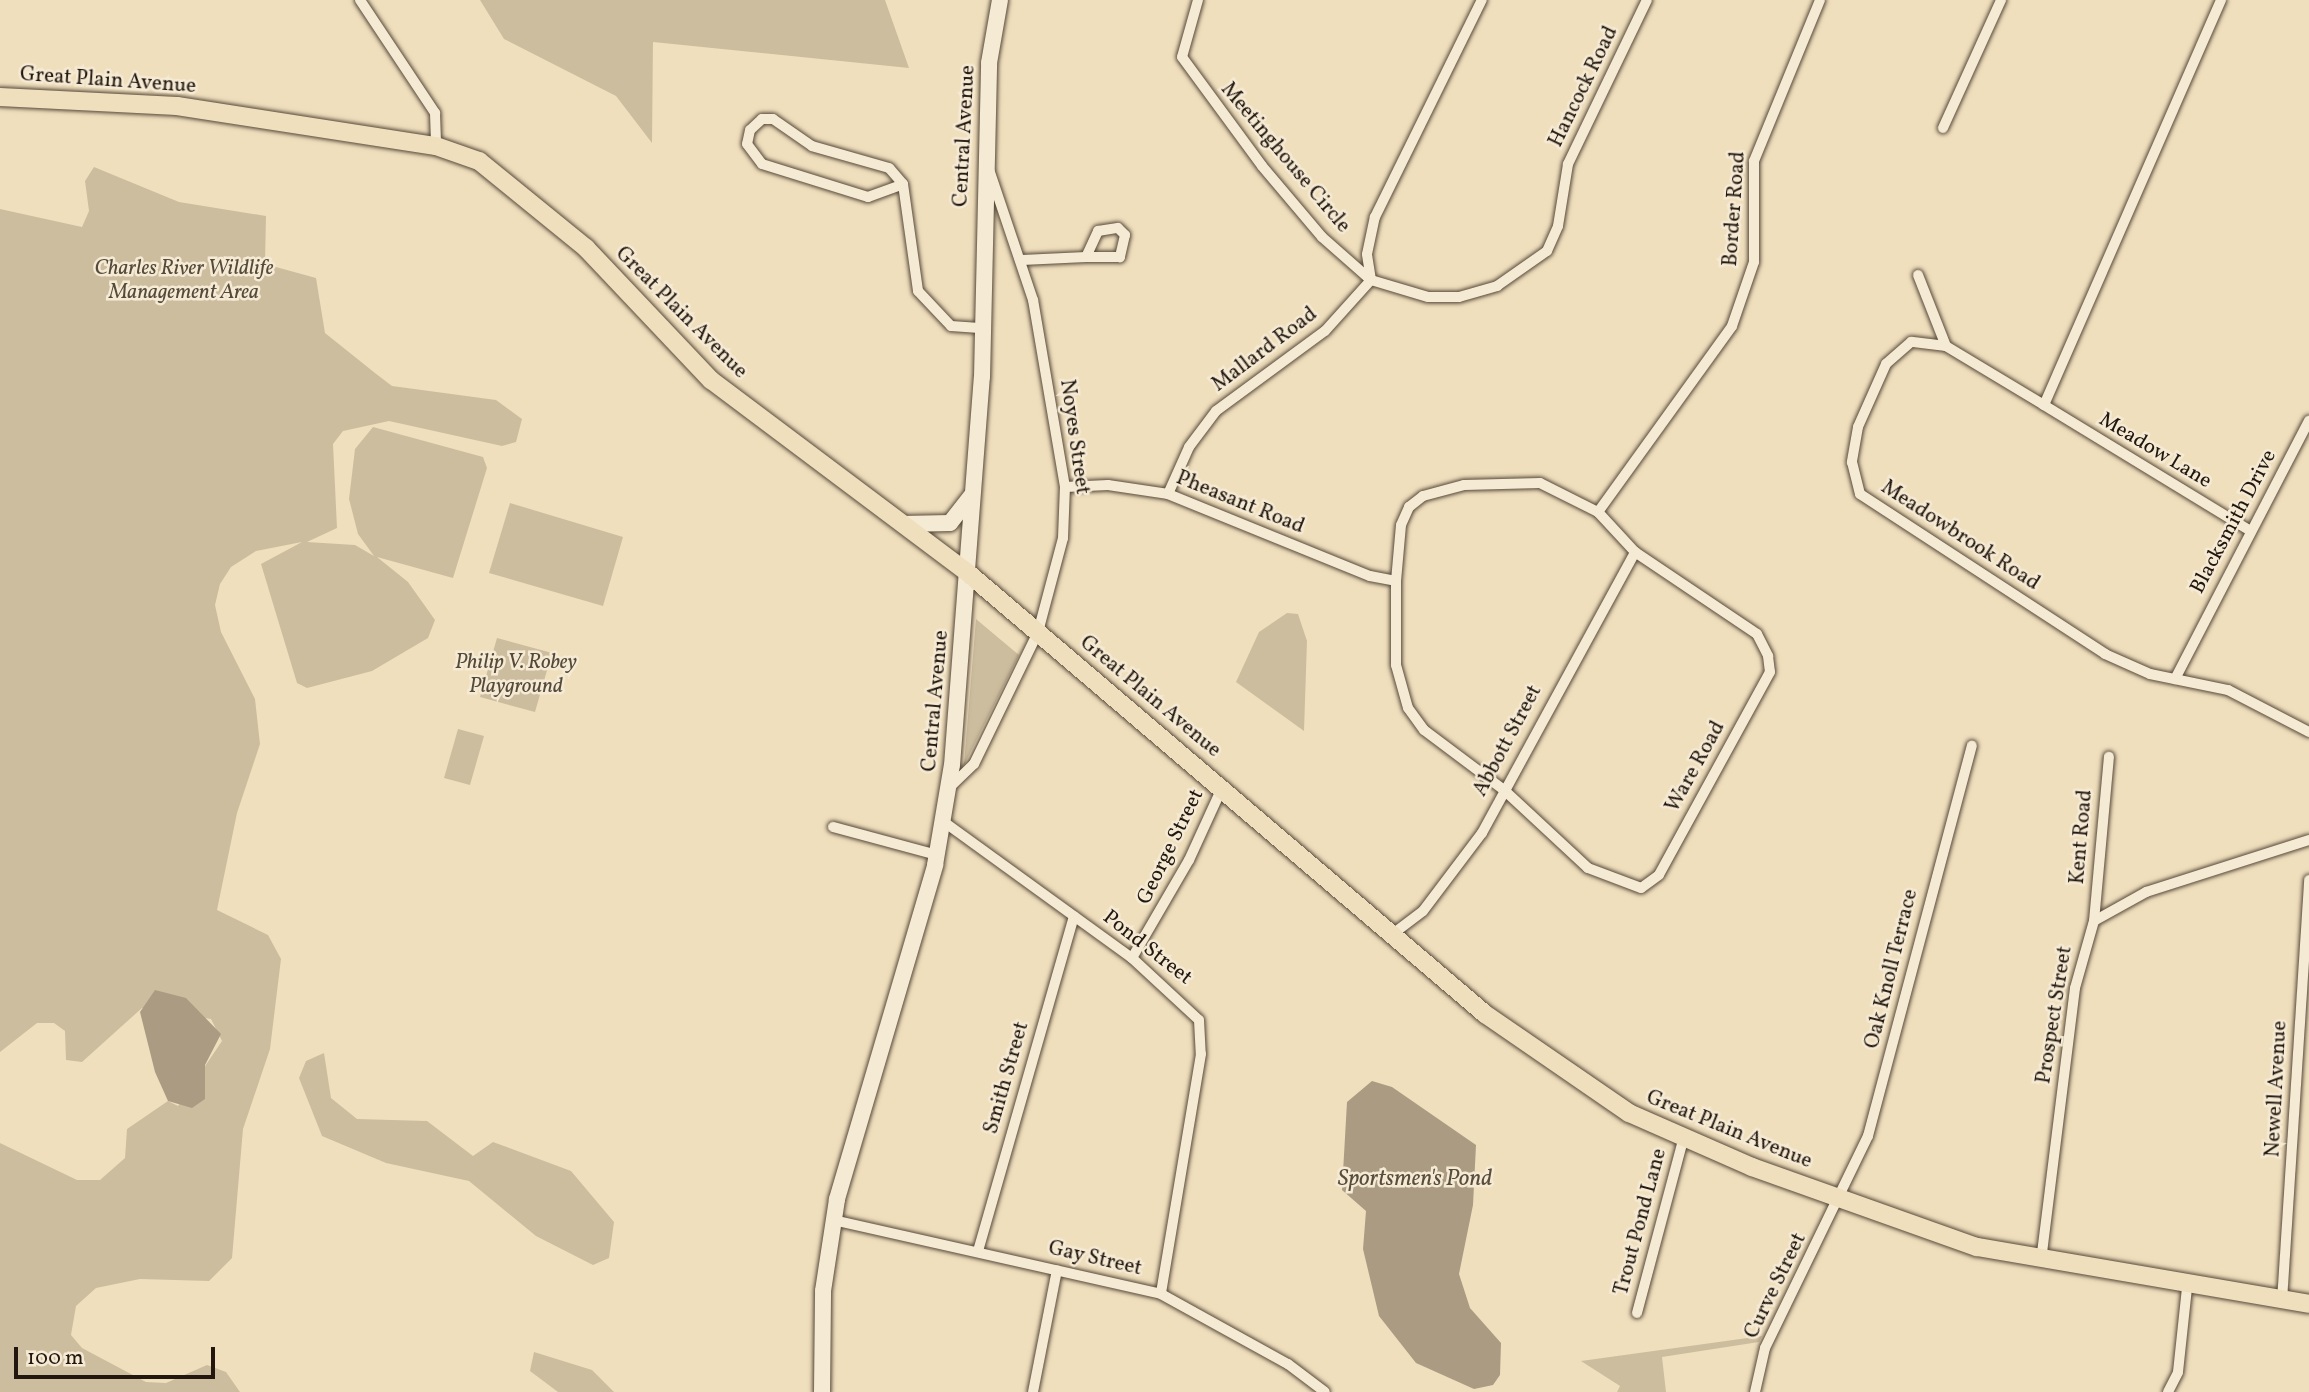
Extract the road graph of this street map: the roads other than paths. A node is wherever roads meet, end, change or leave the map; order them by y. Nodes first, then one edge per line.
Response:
1 (360, 0) edge
2 (1000, 0) edge
3 (1198, 0) edge
4 (1482, 0) edge
5 (1647, 0) edge
6 (1820, 0) edge
7 (2001, 0) edge
8 (2221, 0) edge
9 (0, 97) edge
10 (1943, 128) dead end
11 (436, 146) junction
12 (984, 155) junction
13 (903, 184) junction
14 (1086, 257) dead end
15 (1022, 260) junction
16 (1918, 275) dead end
17 (1371, 280) junction
18 (984, 328) junction
19 (1946, 346) junction
20 (2044, 404) junction
21 (2309, 421) edge
22 (1065, 487) junction
23 (974, 491) junction
24 (1168, 494) junction
25 (1598, 512) junction
26 (902, 524) junction
27 (2247, 529) junction
28 (1635, 552) junction
29 (968, 573) junction
30 (1396, 581) junction
31 (1038, 632) junction
32 (2175, 679) junction
33 (2309, 732) edge
34 (1972, 746) dead end
35 (2109, 757) dead end
36 (949, 788) junction
37 (1222, 788) junction
38 (1504, 790) junction
39 (944, 822) junction
40 (833, 827) dead end
41 (2309, 840) edge
42 (937, 855) junction
43 (2309, 880) edge
44 (1074, 916) junction
45 (2094, 921) junction
46 (1394, 933) junction
47 (1132, 958) junction
48 (1683, 1140) junction
49 (1841, 1199) junction
50 (833, 1220) junction
51 (978, 1251) junction
52 (2041, 1261) junction
53 (1057, 1270) junction
54 (2187, 1288) junction
55 (1161, 1294) junction
56 (2282, 1301) junction
57 (2309, 1304) edge
58 (1637, 1313) dead end
59 (822, 1392) edge
60 (1033, 1392) edge
61 (1325, 1392) edge
62 (1755, 1392) edge
63 (2168, 1392) edge

1 - 11 street
2 - 12 main road, Central Avenue
3 - 17 street, Meetinghouse Circle
4 - 17 street, Meetinghouse Circle
5 - 17 street, Hancock Road
6 - 25 street, Border Road
7 - 10 street
8 - 20 street
9 - 11 main road, Great Plain Avenue
11 - 26 main road, Great Plain Avenue
12 - 15 street, Noyes Street
12 - 18 main road, Central Avenue
13 - 13 street
13 - 18 street
14 - 15 street
15 - 22 street, Noyes Street
16 - 19 street
17 - 24 street, Mallard Road
18 - 23 main road, Central Avenue
19 - 20 street, Meadowbrook Road
19 - 32 street, Meadowbrook Road
20 - 27 street, Meadow Lane
21 - 27 street, Blacksmith Drive
22 - 24 street, Pheasant Road
22 - 31 street, Noyes Street
23 - 26 main road
23 - 29 main road, Central Avenue
24 - 30 street, Pheasant Road
25 - 28 street, Ware Road
25 - 30 street, Ware Road
26 - 29 main road, Great Plain Avenue
27 - 32 street, Blacksmith Drive
28 - 38 street, Abbott Street
28 - 38 street, Ware Road
29 - 31 main road, Great Plain Avenue
29 - 36 main road, Central Avenue
30 - 38 street, Ware Road
31 - 36 street, Noyes Street
31 - 37 main road, Great Plain Avenue
32 - 33 street, Meadowbrook Road
34 - 49 street, Oak Knoll Terrace
35 - 45 street, Kent Road
36 - 39 main road, Central Avenue
37 - 46 main road, Great Plain Avenue
37 - 47 street, George Street
38 - 46 street, Abbott Street
39 - 42 main road, Central Avenue
39 - 44 street, Pond Street
40 - 42 street
41 - 45 street
42 - 50 main road, Central Avenue
43 - 56 street, Newell Avenue
44 - 47 street, Pond Street
44 - 51 street, Smith Street
45 - 52 street, Prospect Street
46 - 48 main road, Great Plain Avenue
47 - 55 street, Pond Street
48 - 49 main road, Great Plain Avenue
48 - 58 street, Trout Pond Lane
49 - 52 main road, Great Plain Avenue
49 - 62 street, Curve Street
50 - 51 street, Gay Street
50 - 59 main road, Central Avenue
51 - 53 street, Gay Street
52 - 54 main road, Great Plain Avenue
53 - 55 street, Gay Street
53 - 60 street
54 - 56 main road, Great Plain Avenue
54 - 63 street
55 - 61 street, Gay Street
56 - 57 main road, Great Plain Avenue

